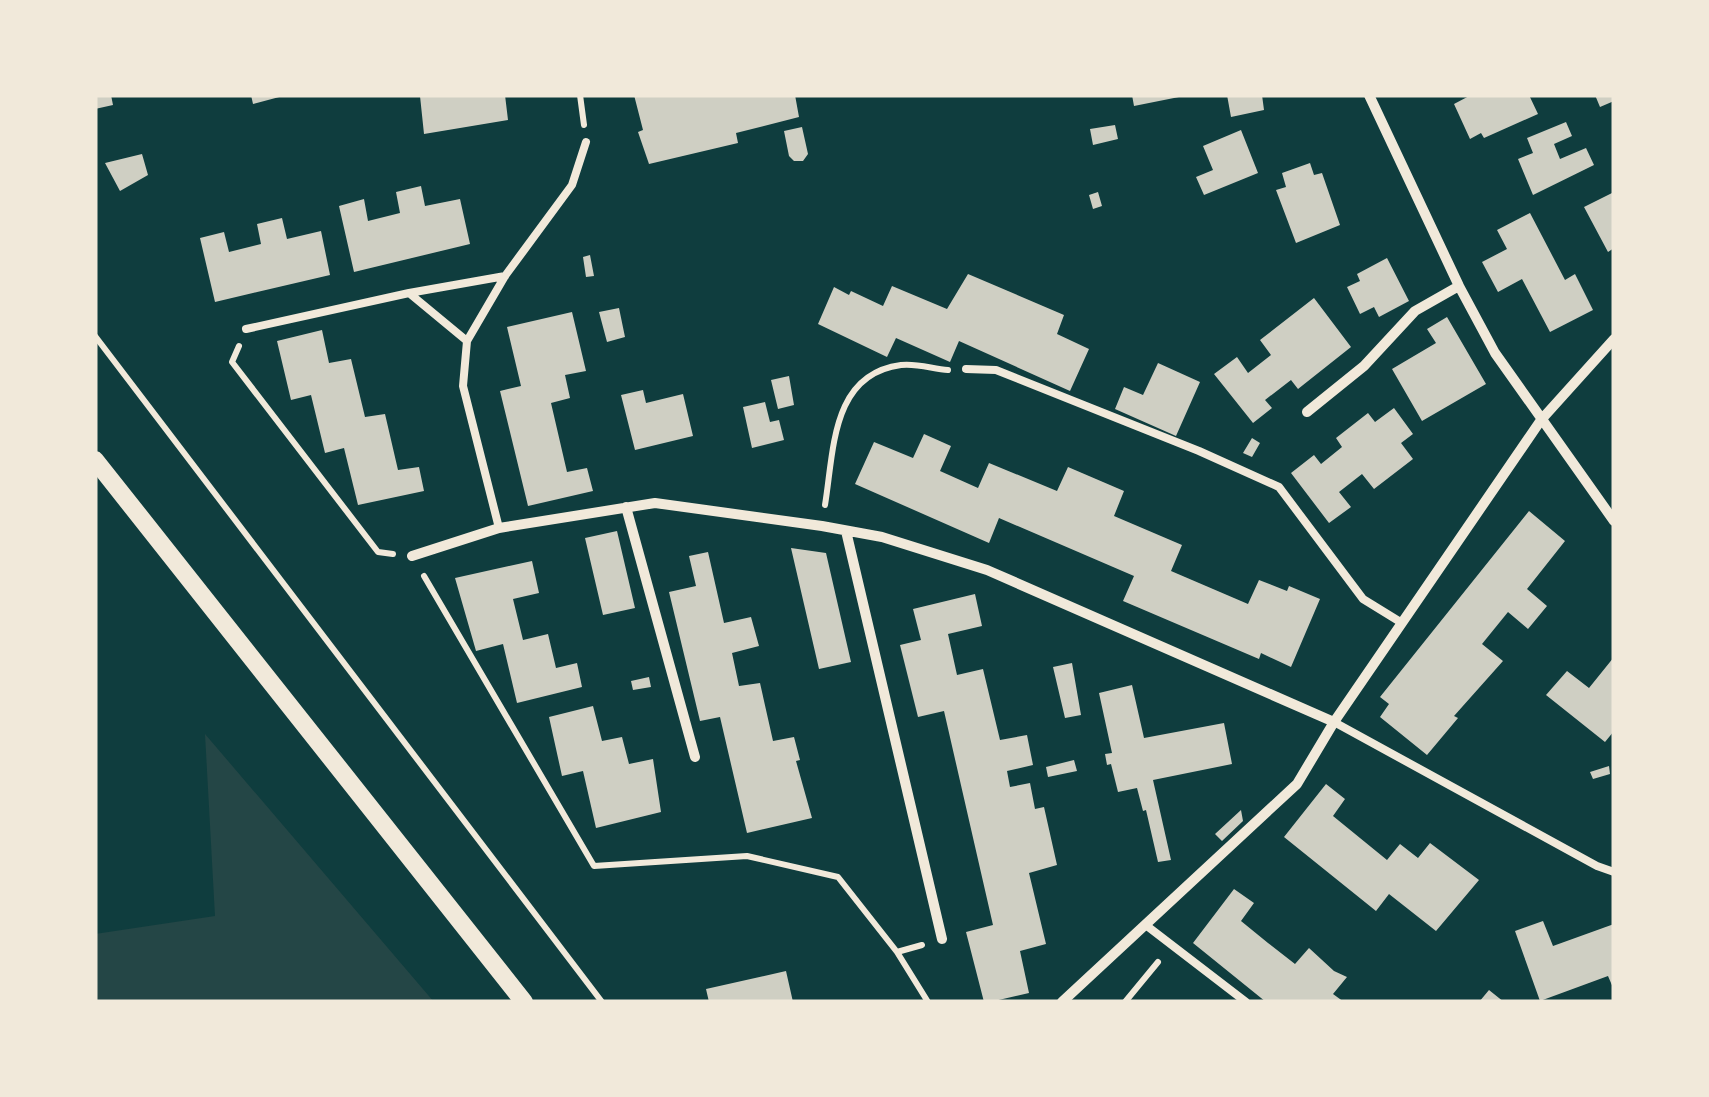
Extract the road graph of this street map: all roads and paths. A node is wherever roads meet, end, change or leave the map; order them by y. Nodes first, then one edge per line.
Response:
1 (1369, 95) edge
2 (586, 142) dead end
3 (505, 276) junction
4 (1459, 286) junction
5 (409, 293) junction
6 (246, 329) joint
7 (95, 336) edge
8 (1614, 338) edge
9 (467, 341) junction
10 (966, 369) joint
11 (1307, 412) dead end
12 (1541, 420) junction
13 (95, 460) edge
14 (626, 507) junction
15 (1614, 522) edge
16 (822, 526) junction
17 (499, 528) junction
18 (846, 531) junction
19 (412, 556) junction
20 (1402, 623) junction
21 (1334, 722) junction
22 (695, 758) dead end
23 (1614, 872) edge
24 (1147, 926) junction
25 (942, 939) joint
26 (1172, 946) junction
27 (897, 952) junction
28 (524, 1002) edge
29 (602, 1002) edge
30 (928, 1002) edge
31 (1062, 1002) edge
32 (1125, 1002) edge
33 (1246, 1002) edge

1 - 4 street
2 - 3 lane
3 - 5 lane
3 - 9 lane
4 - 11 street
4 - 12 street
5 - 6 lane
5 - 9 lane
6 - 19 path
7 - 29 path
8 - 12 street
9 - 17 lane
10 - 16 path
10 - 20 lane
12 - 15 street
12 - 20 street
13 - 28 street
14 - 16 street
14 - 17 street
14 - 22 street
16 - 18 street
17 - 19 street
18 - 21 street
18 - 25 street
19 - 27 path
20 - 21 street
21 - 23 lane
21 - 24 street
24 - 26 lane
24 - 31 street
25 - 27 path
26 - 32 path
26 - 33 lane
27 - 30 path

